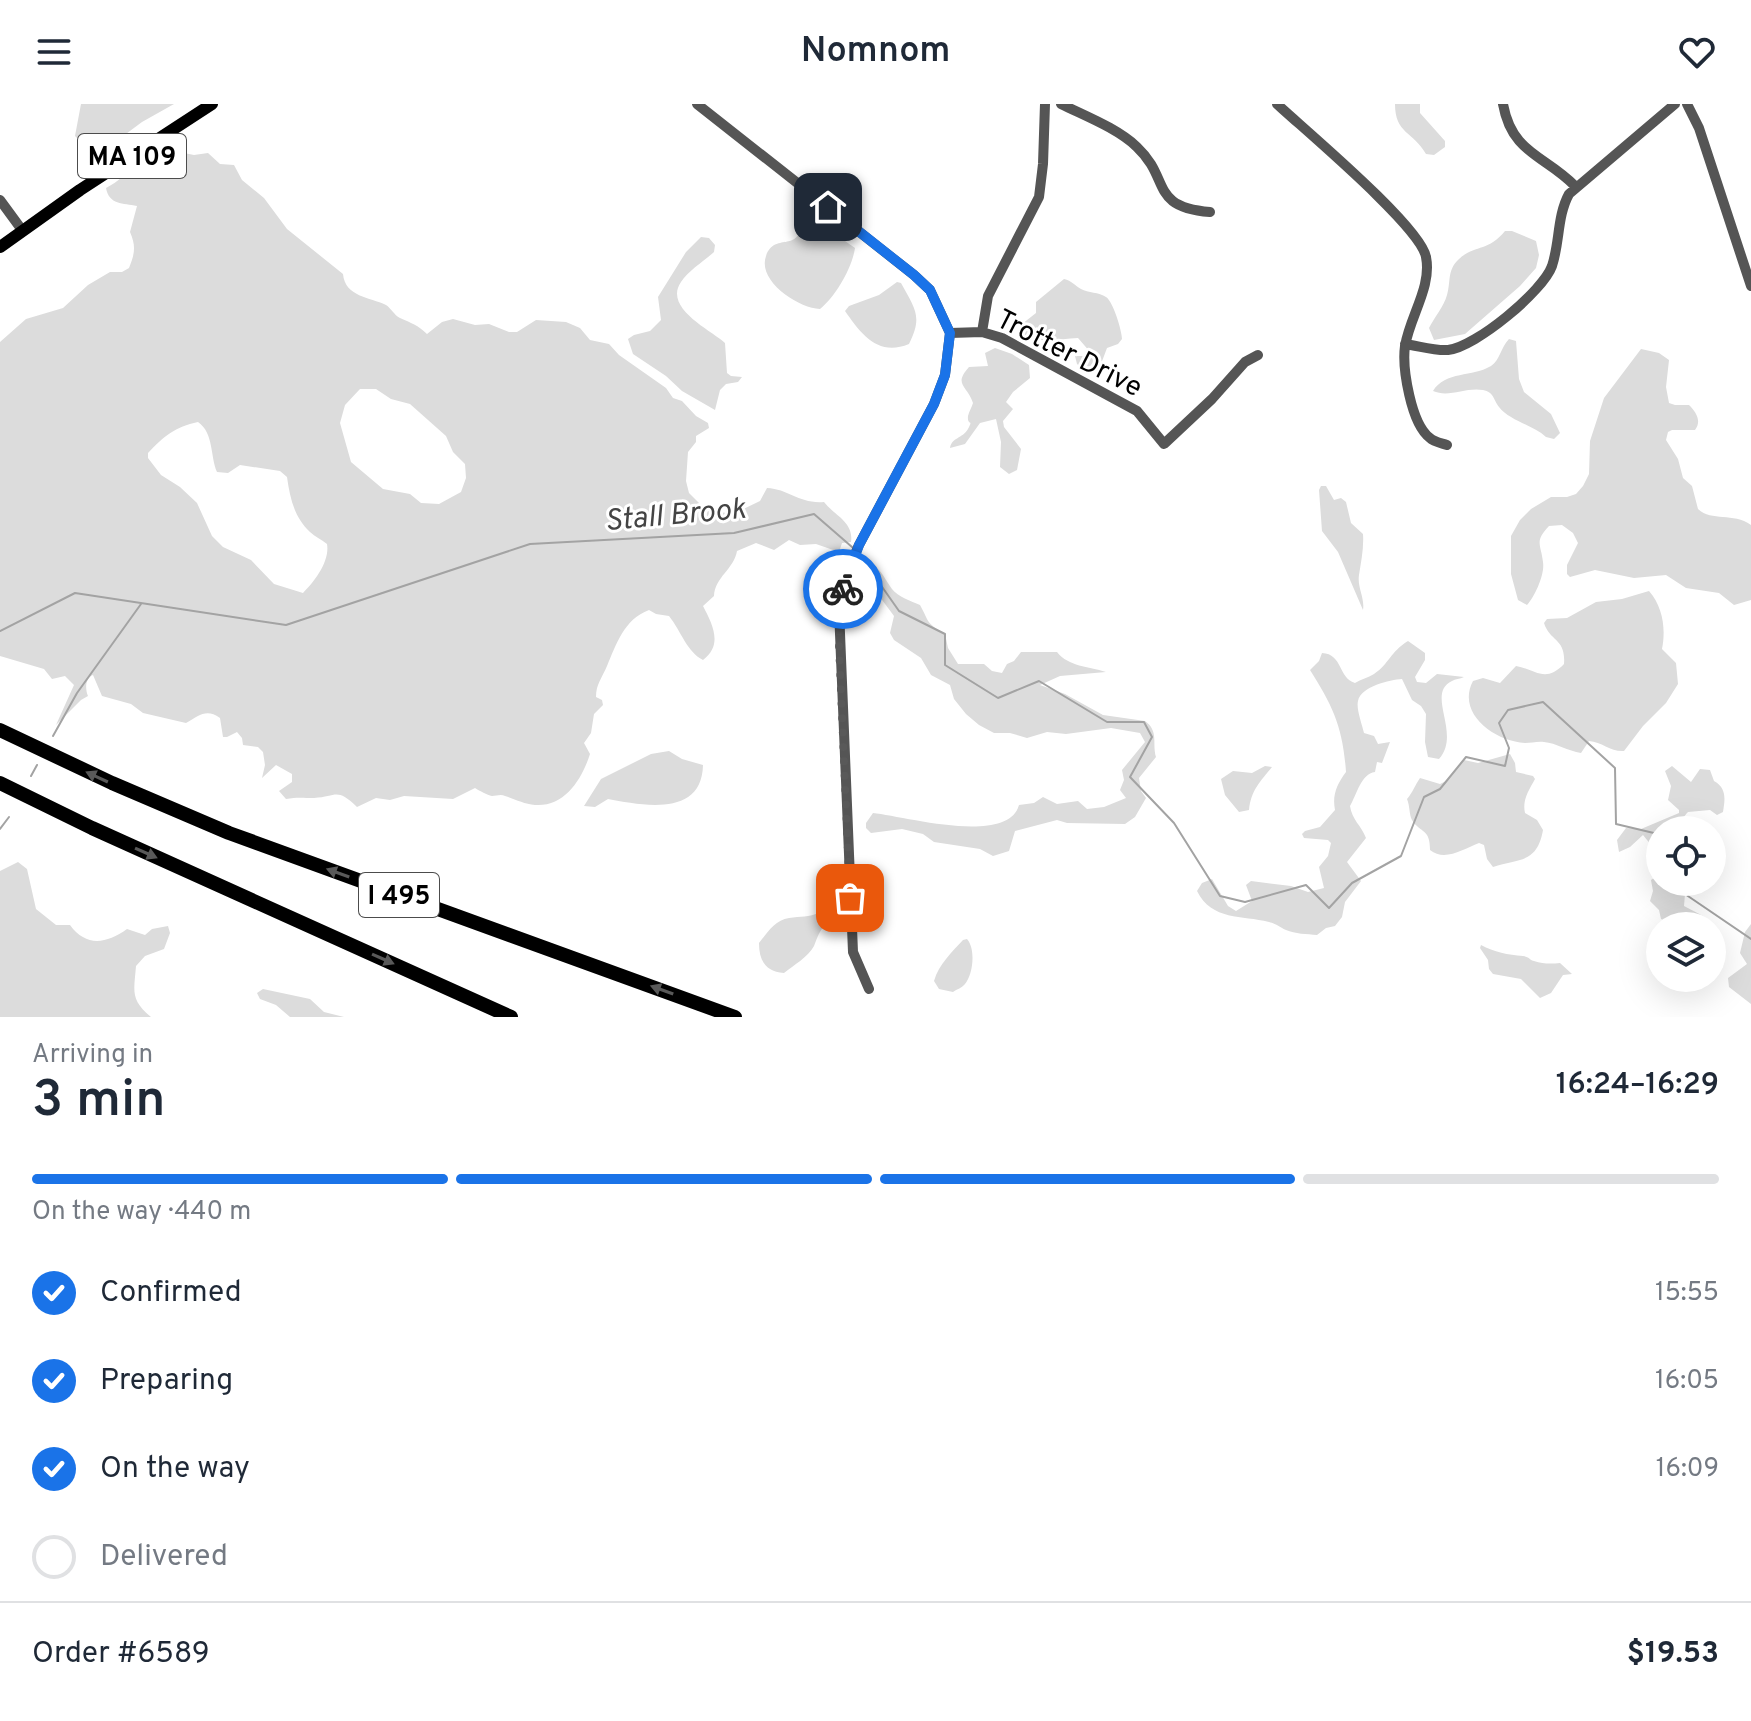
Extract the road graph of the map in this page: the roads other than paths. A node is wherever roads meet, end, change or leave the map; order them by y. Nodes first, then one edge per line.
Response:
1 (212, 104) edge
2 (697, 104) edge
3 (1045, 104) edge
4 (1061, 104) edge
5 (1503, 104) edge
6 (1675, 104) edge
7 (1687, 104) edge
8 (1281, 105) edge
9 (1575, 186) junction
10 (0, 200) edge
11 (1210, 212) dead end
12 (22, 230) junction
13 (0, 247) edge
14 (1751, 286) edge
15 (982, 332) junction
16 (950, 333) junction
17 (1405, 344) junction
18 (1258, 355) dead end
19 (1447, 445) dead end
20 (0, 722) edge
21 (0, 730) edge
22 (66, 762) junction
23 (0, 784) edge
24 (869, 989) dead end
25 (511, 1017) edge
26 (735, 1017) edge

1 - 12 main road, MA 109
2 - 16 street, Trotter Drive
3 - 15 street
4 - 11 street
5 - 9 street
6 - 9 street
7 - 14 street
8 - 17 street
9 - 17 street
10 - 12 street
12 - 13 main road, MA 109
15 - 16 street, Trotter Drive
15 - 18 street, Trotter Drive
16 - 24 street
17 - 19 street
20 - 22 highway
21 - 22 highway, I 495
26 -> 22 highway, I 495
23 -> 25 highway, I 495

